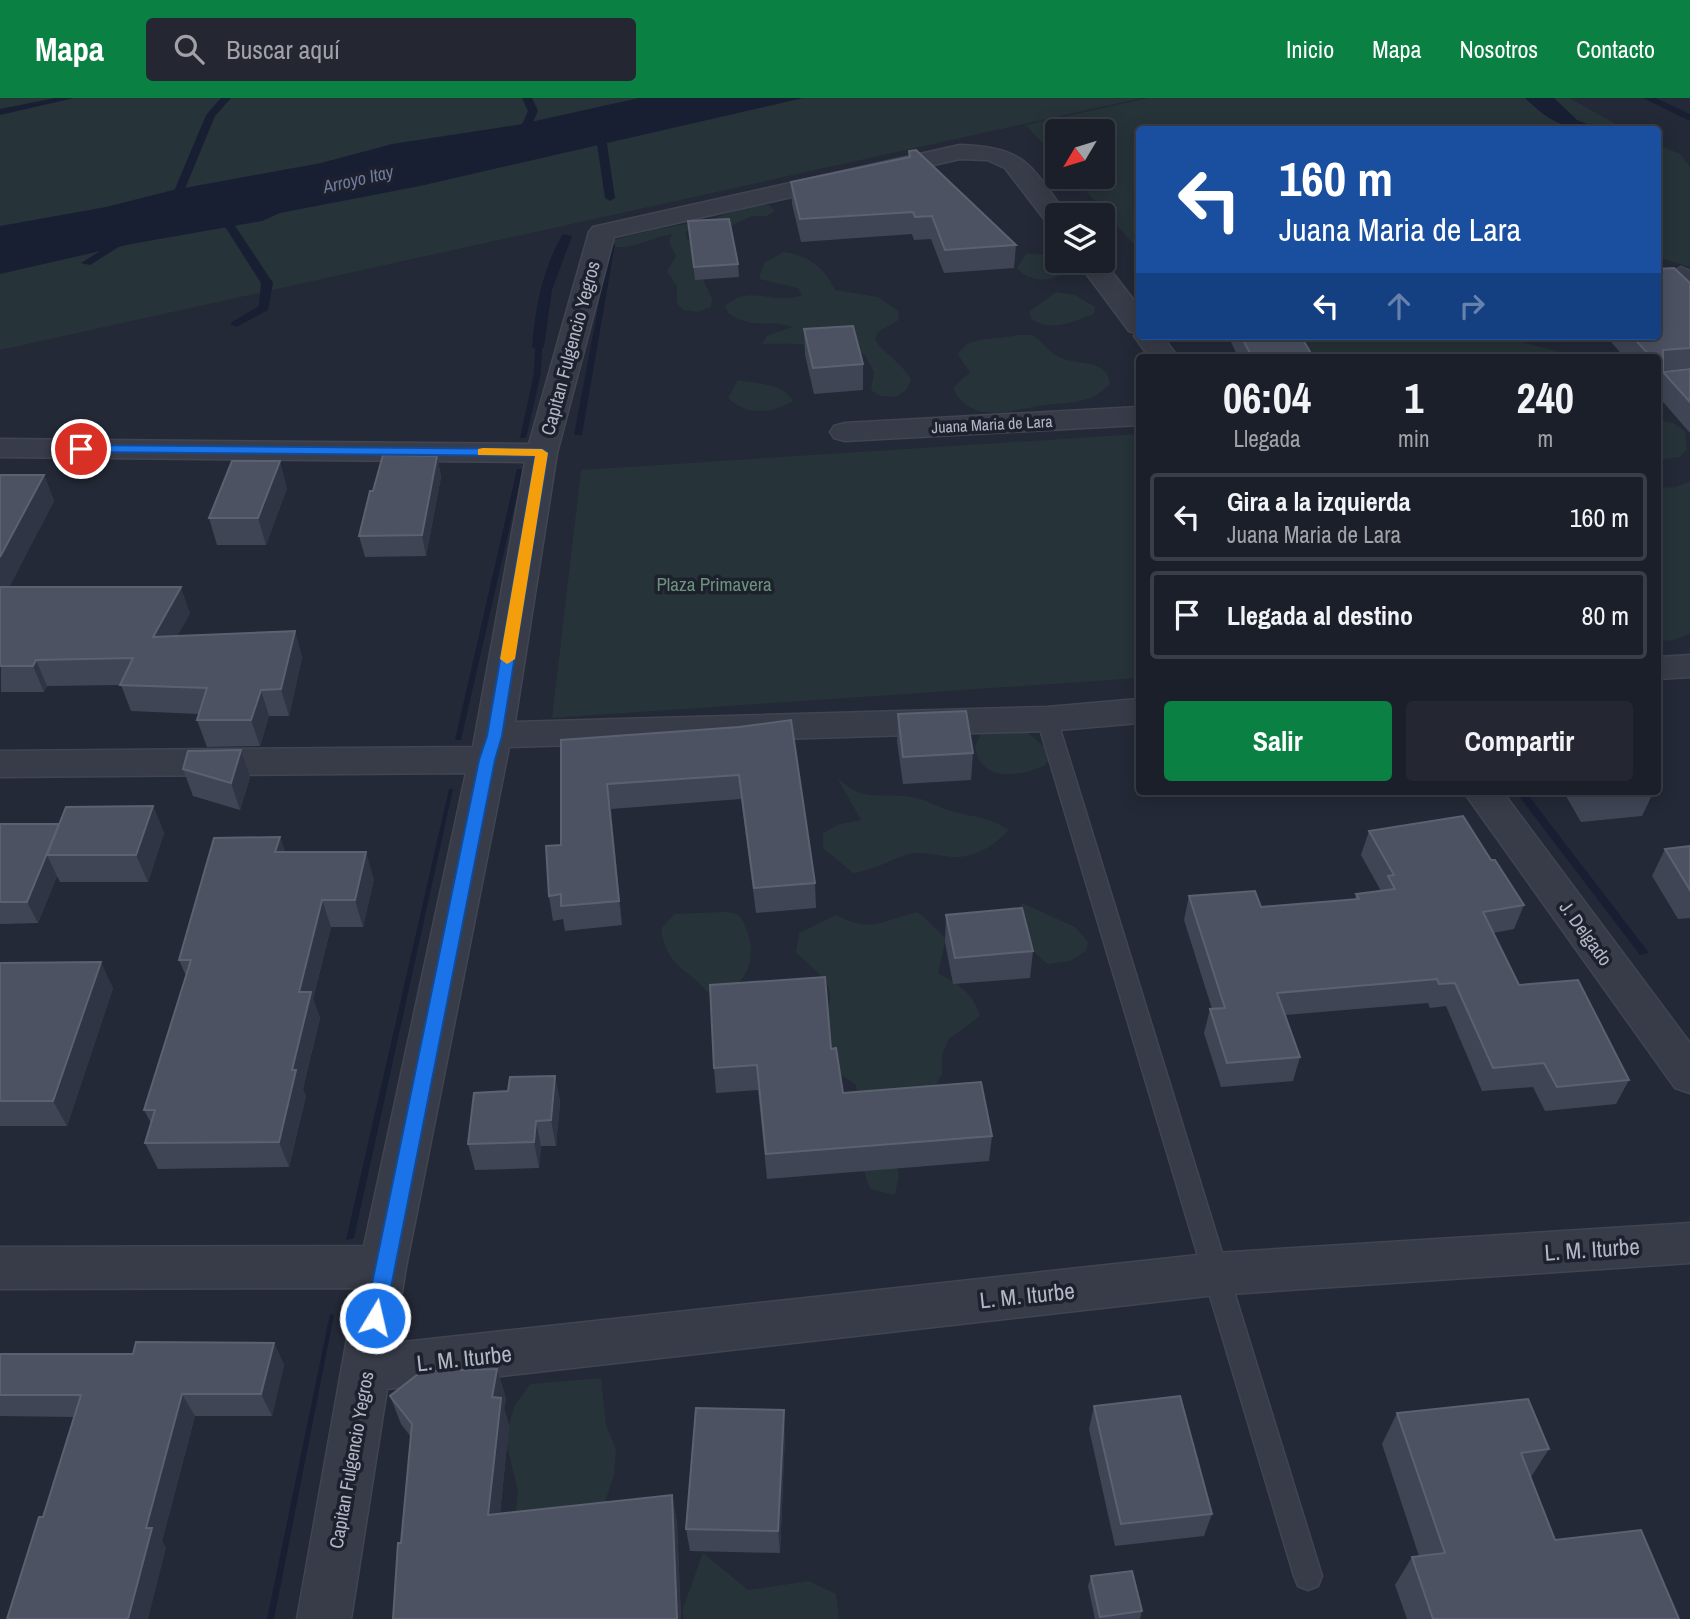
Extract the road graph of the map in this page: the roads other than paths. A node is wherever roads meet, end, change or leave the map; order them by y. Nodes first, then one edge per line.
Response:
1 (1045, 203) edge
2 (1099, 273) edge
3 (1136, 321) edge
4 (1151, 340) edge
5 (1162, 354) edge
6 (1136, 416) edge
7 (845, 432) dead end
8 (0, 448) edge
9 (542, 453) junction
10 (1690, 666) edge
11 (1661, 668) edge
12 (1136, 711) edge
13 (1047, 719) junction
14 (491, 748) junction
15 (0, 764) edge
16 (1485, 795) edge
17 (1690, 1076) edge
18 (1690, 1243) edge
19 (383, 1267) junction
20 (0, 1268) edge
21 (1216, 1274) junction
22 (366, 1369) junction
23 (1308, 1576) dead end
24 (324, 1619) edge

1 - 9 street, Capitan Fulgencio Yegros
2 - 3 street
4 - 5 street
6 - 7 street, Juana Maria de Lara
8 - 9 street
9 - 14 street, Capitan Fulgencio Yegros
10 - 11 street
12 - 13 street
13 - 14 street
13 - 21 lane
14 - 15 street
14 - 19 street, Capitan Fulgencio Yegros
16 - 17 street, J. Delgado
18 - 21 street, L. M. Iturbe
19 - 20 street
19 - 22 street, Capitan Fulgencio Yegros
21 - 22 street, L. M. Iturbe
21 - 23 lane
22 - 24 street, Capitan Fulgencio Yegros

